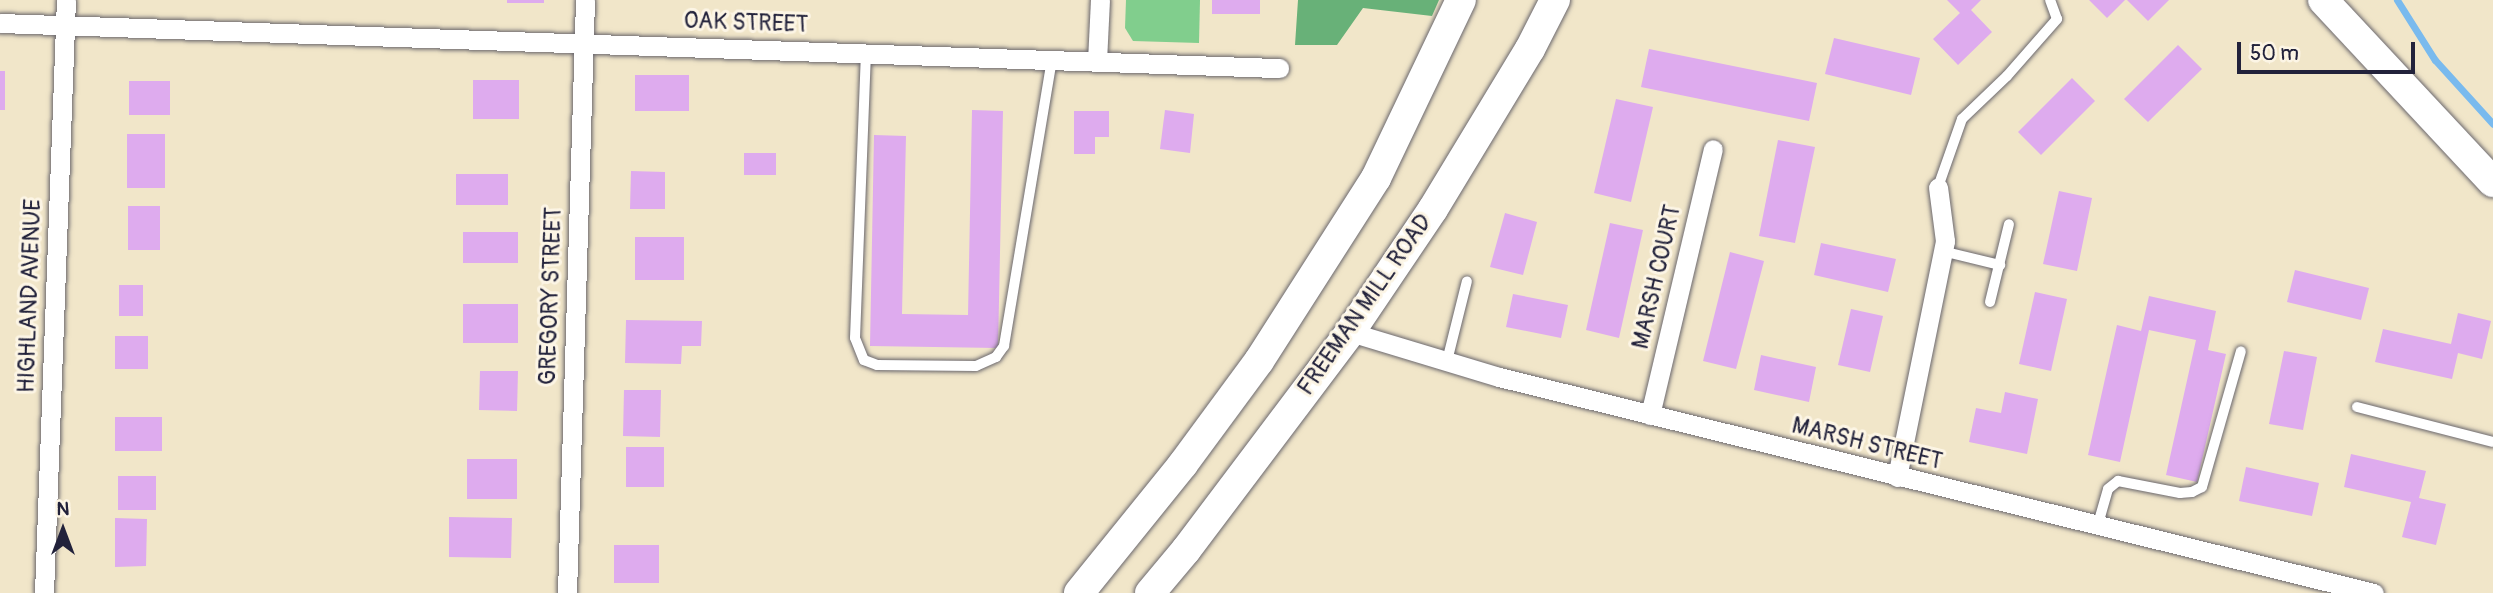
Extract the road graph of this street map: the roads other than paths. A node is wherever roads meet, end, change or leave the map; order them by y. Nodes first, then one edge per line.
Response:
1 (66, 0) edge
2 (585, 0) edge
3 (1100, 0) edge
4 (1461, 0) edge
5 (1555, 0) edge
6 (2050, 0) edge
7 (2323, 0) edge
8 (0, 23) edge
9 (65, 24) junction
10 (583, 41) junction
11 (866, 52) junction
12 (1052, 59) junction
13 (1097, 61) junction
14 (1279, 68) dead end
15 (1713, 149) dead end
16 (2493, 182) edge
17 (1938, 187) joint
18 (2009, 225) dead end
19 (1943, 246) junction
20 (2000, 265) junction
21 (1467, 281) dead end
22 (1990, 302) dead end
23 (1350, 332) junction
24 (2241, 351) dead end
25 (1447, 361) junction
26 (2357, 407) dead end
27 (1650, 415) junction
28 (2493, 442) edge
29 (1897, 477) junction
30 (2098, 524) junction
31 (44, 593) edge
32 (567, 593) edge
33 (1079, 593) edge
34 (1150, 593) edge
35 (2374, 593) edge

1 - 9 street, HIGHLAND AVENUE
2 - 10 street, GREGORY STREET
3 - 13 street
4 - 33 main road
5 - 23 main road, FREEMAN MILL ROAD
6 - 17 lane
7 - 16 main road
8 - 9 street, OAK STREET
9 - 10 street, OAK STREET
9 - 31 street, HIGHLAND AVENUE
10 - 11 street, OAK STREET
10 - 32 street, GREGORY STREET
11 - 12 street, OAK STREET
11 - 12 lane
12 - 13 street, OAK STREET
13 - 14 street, OAK STREET
15 - 27 street, MARSH COURT
17 - 19 street
18 - 20 lane
19 - 20 lane
19 - 29 street
20 - 22 lane
21 - 25 lane
23 - 25 street, MARSH STREET
23 - 34 main road, FREEMAN MILL ROAD
24 - 30 lane
25 - 27 street, MARSH STREET
26 - 28 lane
27 - 29 street, MARSH STREET
29 - 30 street, MARSH STREET
30 - 35 street, MARSH STREET

